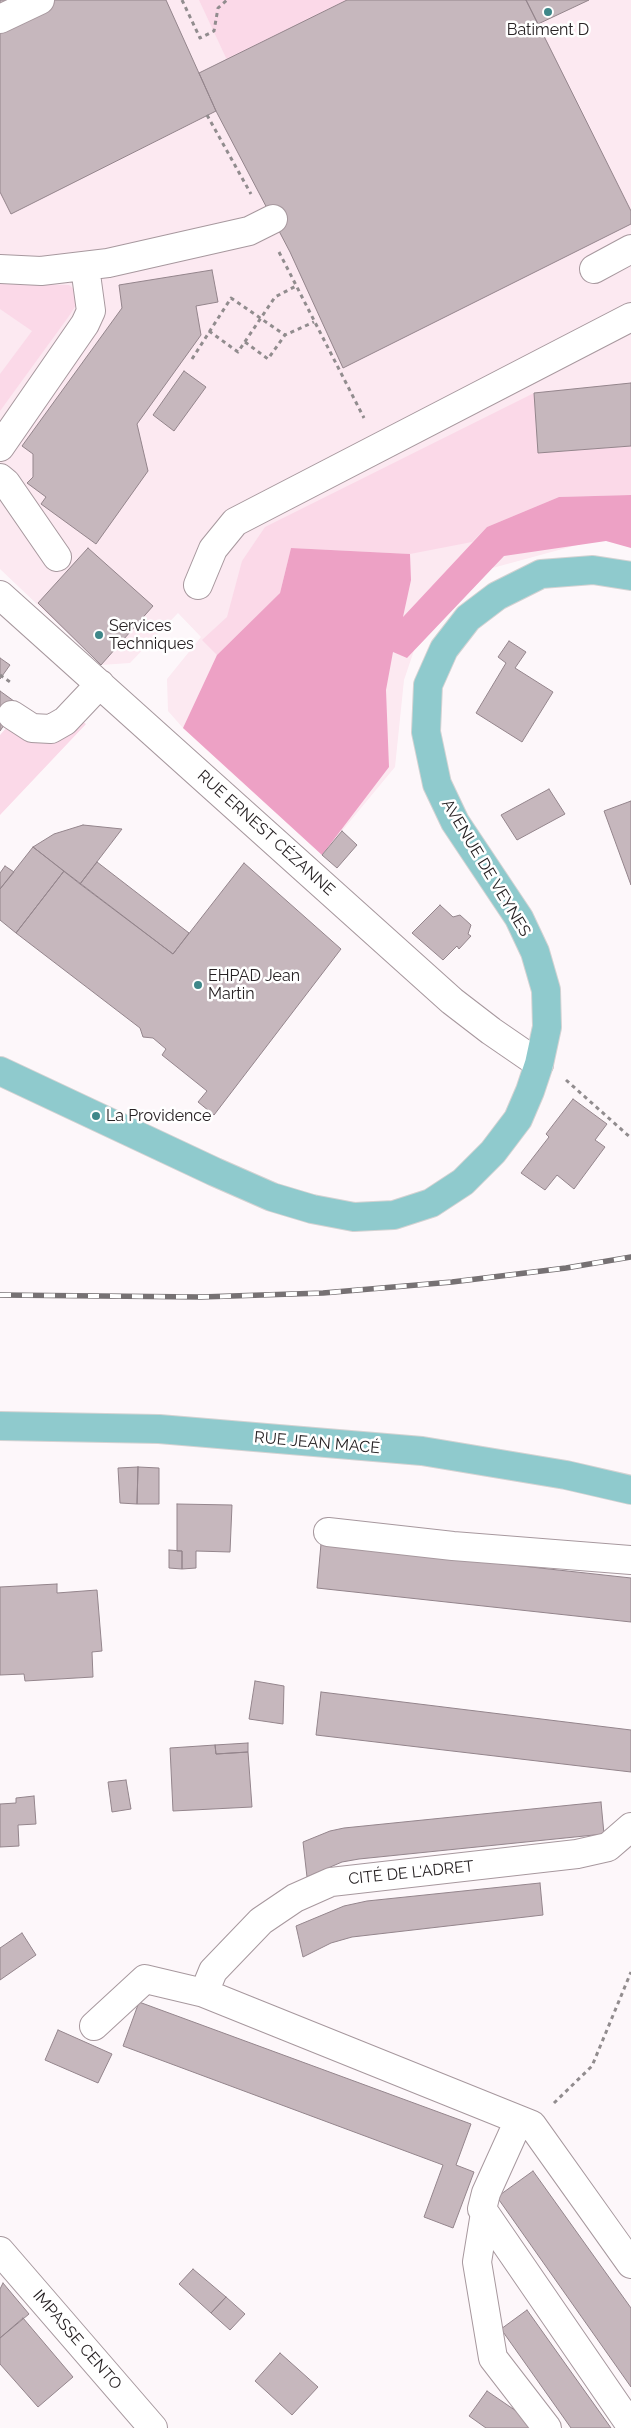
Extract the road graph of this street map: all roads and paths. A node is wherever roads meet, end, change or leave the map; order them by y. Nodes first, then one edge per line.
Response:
1 (40, 0) edge
2 (182, 0) edge
3 (227, 0) edge
4 (0, 19) edge
5 (207, 115) dead end
6 (245, 200) dead end
7 (273, 219) dead end
8 (278, 249) dead end
9 (631, 249) edge
10 (86, 267) junction
11 (0, 269) edge
12 (594, 269) dead end
13 (296, 286) junction
14 (631, 316) edge
15 (261, 318) junction
16 (314, 322) junction
17 (209, 332) junction
18 (285, 335) junction
19 (245, 342) junction
20 (192, 358) dead end
21 (367, 424) dead end
22 (0, 447) edge
23 (0, 478) edge
24 (58, 557) dead end
25 (631, 576) edge
26 (198, 585) dead end
27 (0, 595) edge
28 (0, 675) edge
29 (4, 678) dead end
30 (100, 684) junction
31 (12, 715) dead end
32 (539, 1064) junction
33 (0, 1070) edge
34 (631, 1138) edge
35 (0, 1426) edge
36 (631, 1490) edge
37 (328, 1532) dead end
38 (631, 1560) edge
39 (631, 1827) edge
40 (631, 1972) edge
41 (208, 1982) junction
42 (94, 2026) dead end
43 (525, 2122) junction
44 (485, 2213) junction
45 (0, 2251) edge
46 (631, 2264) edge
47 (631, 2426) edge
48 (153, 2428) edge
49 (547, 2428) edge

1 - 4 street
2 - 3 path
5 - 6 path
7 - 10 street
8 - 13 path
9 - 12 street
10 - 11 street
10 - 22 street
13 - 15 path
13 - 16 path
14 - 26 street
15 - 17 path
15 - 18 path
15 - 19 path
16 - 18 path
16 - 21 path
17 - 19 path
17 - 20 path
18 - 19 path
23 - 24 street
25 - 32 main road, AVENUE DE VEYNES
27 - 30 street, RUE ERNEST CÉZANNE
28 - 29 path
30 - 31 street
30 - 32 street, RUE ERNEST CÉZANNE
32 - 33 main road, AVENUE DE VEYNES
32 - 34 path
35 - 36 main road, RUE JEAN MACÉ
37 - 38 street
39 - 41 street, CITÉ DE L'ADRET
40 - 43 path
41 - 42 street
41 - 43 street
43 - 44 street
43 - 46 street
44 - 47 street
44 - 49 street
45 - 48 street, IMPASSE CENTO

